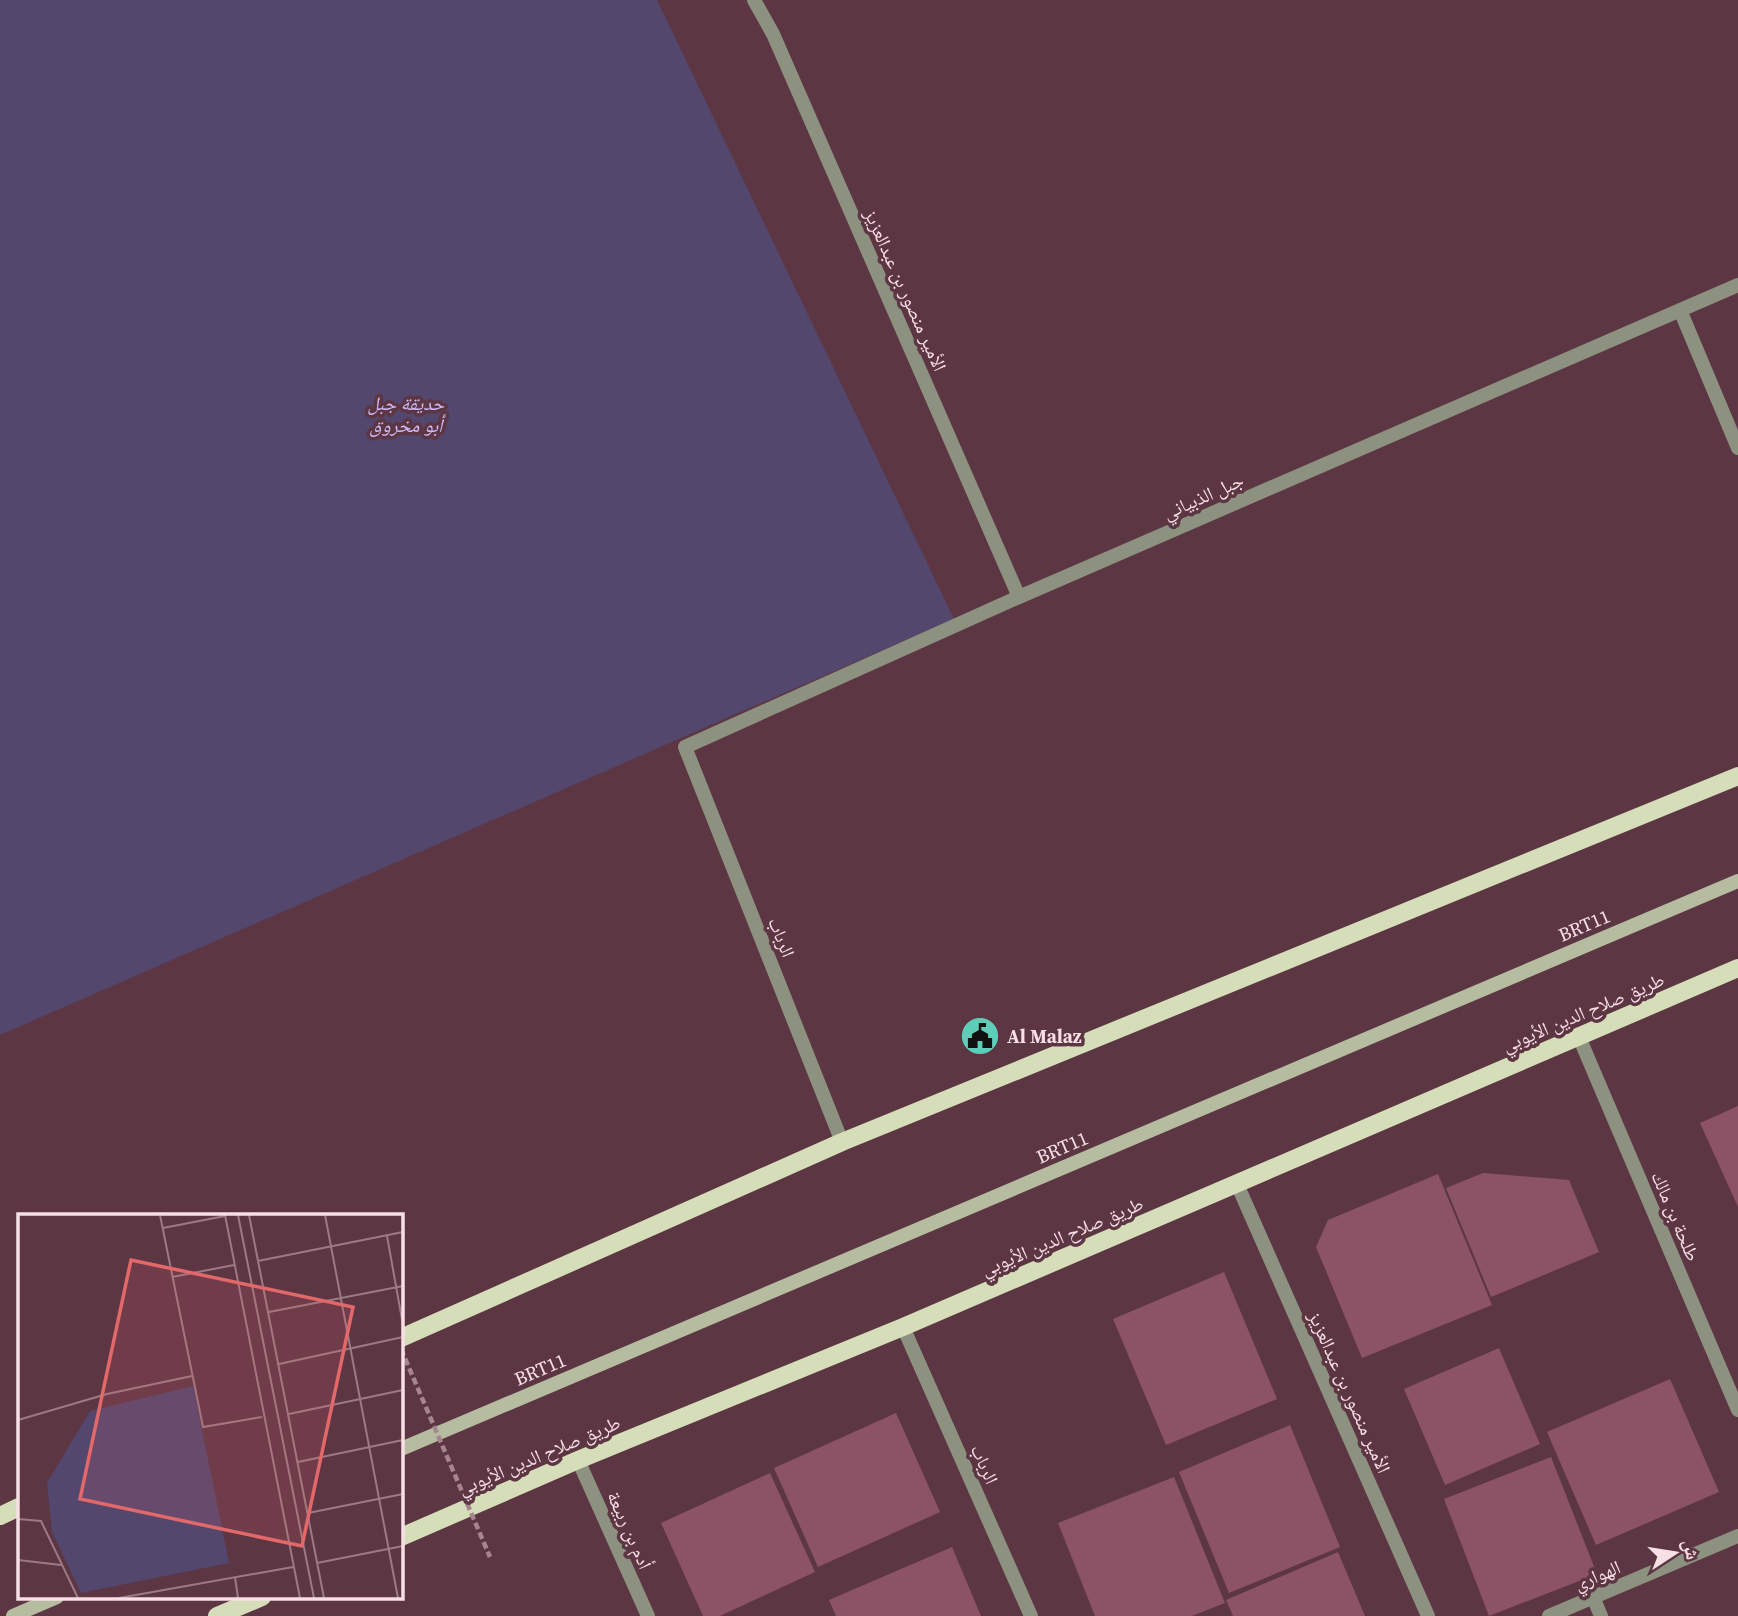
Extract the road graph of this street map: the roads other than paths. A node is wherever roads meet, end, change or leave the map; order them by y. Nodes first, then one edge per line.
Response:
1 (754, 0) edge
2 (1738, 285) edge
3 (1679, 310) junction
4 (1738, 448) edge
5 (1019, 597) junction
6 (685, 747) joint
7 (1738, 776) edge
8 (1738, 881) edge
9 (1738, 968) edge
10 (1578, 1037) junction
11 (842, 1142) junction
12 (1237, 1184) junction
13 (903, 1328) junction
14 (402, 1338) edge
15 (1738, 1410) edge
16 (402, 1449) edge
17 (578, 1460) junction
18 (18, 1507) edge
19 (0, 1516) edge
20 (1738, 1536) edge
21 (402, 1537) edge
22 (1593, 1597) junction
23 (55, 1598) edge
24 (260, 1598) edge
25 (240, 1611) edge
26 (13, 1616) edge
27 (217, 1616) edge
28 (648, 1616) edge
29 (1031, 1616) edge
30 (1428, 1616) edge
31 (1549, 1616) edge
32 (1601, 1616) edge

1 - 5 street, الأمير منصور بن عبدالعزيز
2 - 3 street, جبل الذبياني
3 - 4 street
3 - 5 street, جبل الذبياني
5 - 6 street, جبل الذبياني
6 - 11 street, الرباب
7 - 11 main road
8 - 16 main road, BRT11
9 - 10 main road, طريق صلاح الدين الأيوبي
10 - 12 main road, طريق صلاح الدين الأيوبي
10 - 15 street, طلحة بن مالك
11 - 14 main road
12 - 13 main road, طريق صلاح الدين الأيوبي
12 - 30 street, الأمير منصور بن عبدالعزيز
13 - 17 main road, طريق صلاح الدين الأيوبي
13 - 29 street, الرباب
17 - 21 main road, طريق صلاح الدين الأيوبي
17 - 28 street, أدم بن ربيعة
18 - 19 main road
20 - 22 street, الهواري
22 - 31 street, الهواري
22 - 32 street
23 - 26 main road
24 - 25 main road
25 - 27 main road

